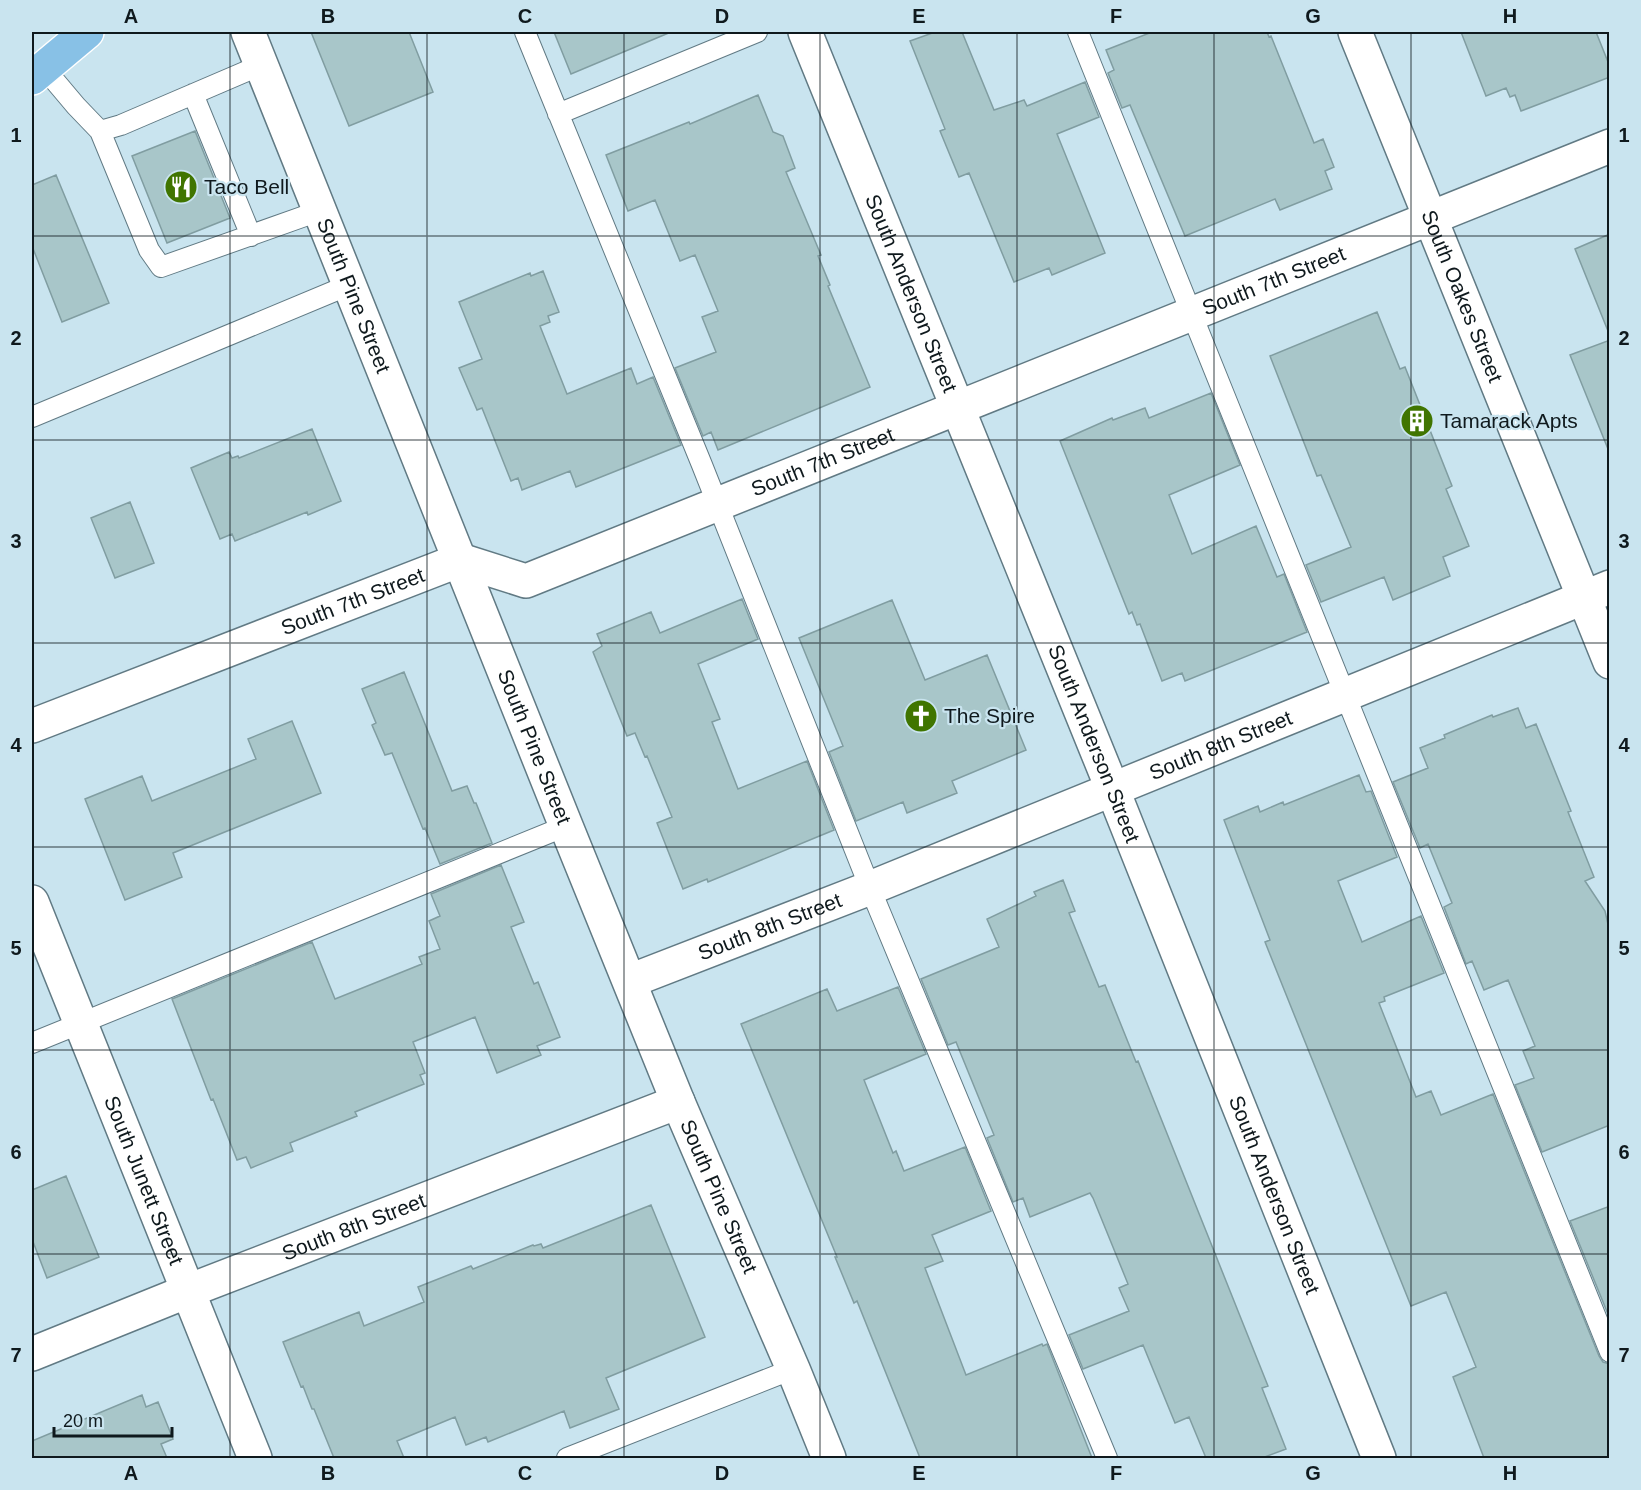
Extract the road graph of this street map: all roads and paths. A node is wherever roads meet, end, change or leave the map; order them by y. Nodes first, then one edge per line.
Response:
1 (87, 32) edge
2 (248, 32) edge
3 (525, 32) edge
4 (757, 32) edge
5 (805, 32) edge
6 (1078, 32) edge
7 (1355, 32) edge
8 (261, 65) junction
9 (38, 73) edge
10 (193, 94) junction
11 (558, 114) junction
12 (100, 131) junction
13 (1610, 146) edge
14 (320, 211) junction
15 (1431, 218) junction
16 (252, 236) junction
17 (349, 285) junction
18 (1191, 314) junction
19 (958, 408) junction
20 (32, 417) edge
21 (717, 505) junction
22 (460, 560) junction
23 (1597, 592) edge
24 (1610, 662) edge
25 (1344, 694) junction
26 (32, 726) edge
27 (1112, 788) junction
28 (566, 826) junction
29 (870, 888) junction
30 (32, 902) edge
31 (630, 981) junction
32 (81, 1024) junction
33 (32, 1043) edge
34 (678, 1102) junction
35 (188, 1291) junction
36 (1610, 1352) edge
37 (32, 1354) edge
38 (793, 1369) junction
39 (255, 1458) edge
40 (567, 1458) edge
41 (829, 1458) edge
42 (1107, 1458) edge
43 (1379, 1458) edge

1 - 9 main road
2 - 8 street, South Pine Street
3 - 11 lane
4 - 11 lane
5 - 19 street, South Anderson Street
6 - 18 lane
7 - 15 street, South Oakes Street
8 - 10 lane
8 - 14 street, South Pine Street
9 - 12 lane
10 - 12 lane
10 - 16 lane
11 - 21 lane
12 - 16 lane
13 - 15 street, South 7th Street
14 - 16 lane
14 - 17 street, South Pine Street
15 - 18 street, South 7th Street
15 - 23 street, South Oakes Street
17 - 20 lane
17 - 22 street, South Pine Street
18 - 19 street, South 7th Street
18 - 25 lane
19 - 21 street, South 7th Street
19 - 27 street, South Anderson Street
21 - 22 street, South 7th Street
21 - 29 lane
22 - 26 street, South 7th Street
22 - 28 street, South Pine Street
23 - 24 street, South Oakes Street
23 - 25 street, South 8th Street
25 - 27 street, South 8th Street
25 - 36 lane
27 - 29 street, South 8th Street
27 - 43 street, South Anderson Street
28 - 31 street, South Pine Street
28 - 32 lane
29 - 31 street, South 8th Street
29 - 42 lane
30 - 32 street, South Junett Street
31 - 34 street, South Pine Street
32 - 33 lane
32 - 35 street, South Junett Street
34 - 35 street, South 8th Street
34 - 38 street, South Pine Street
35 - 37 street, South 8th Street
35 - 39 street, South Junett Street
38 - 40 lane
38 - 41 street, South Pine Street

